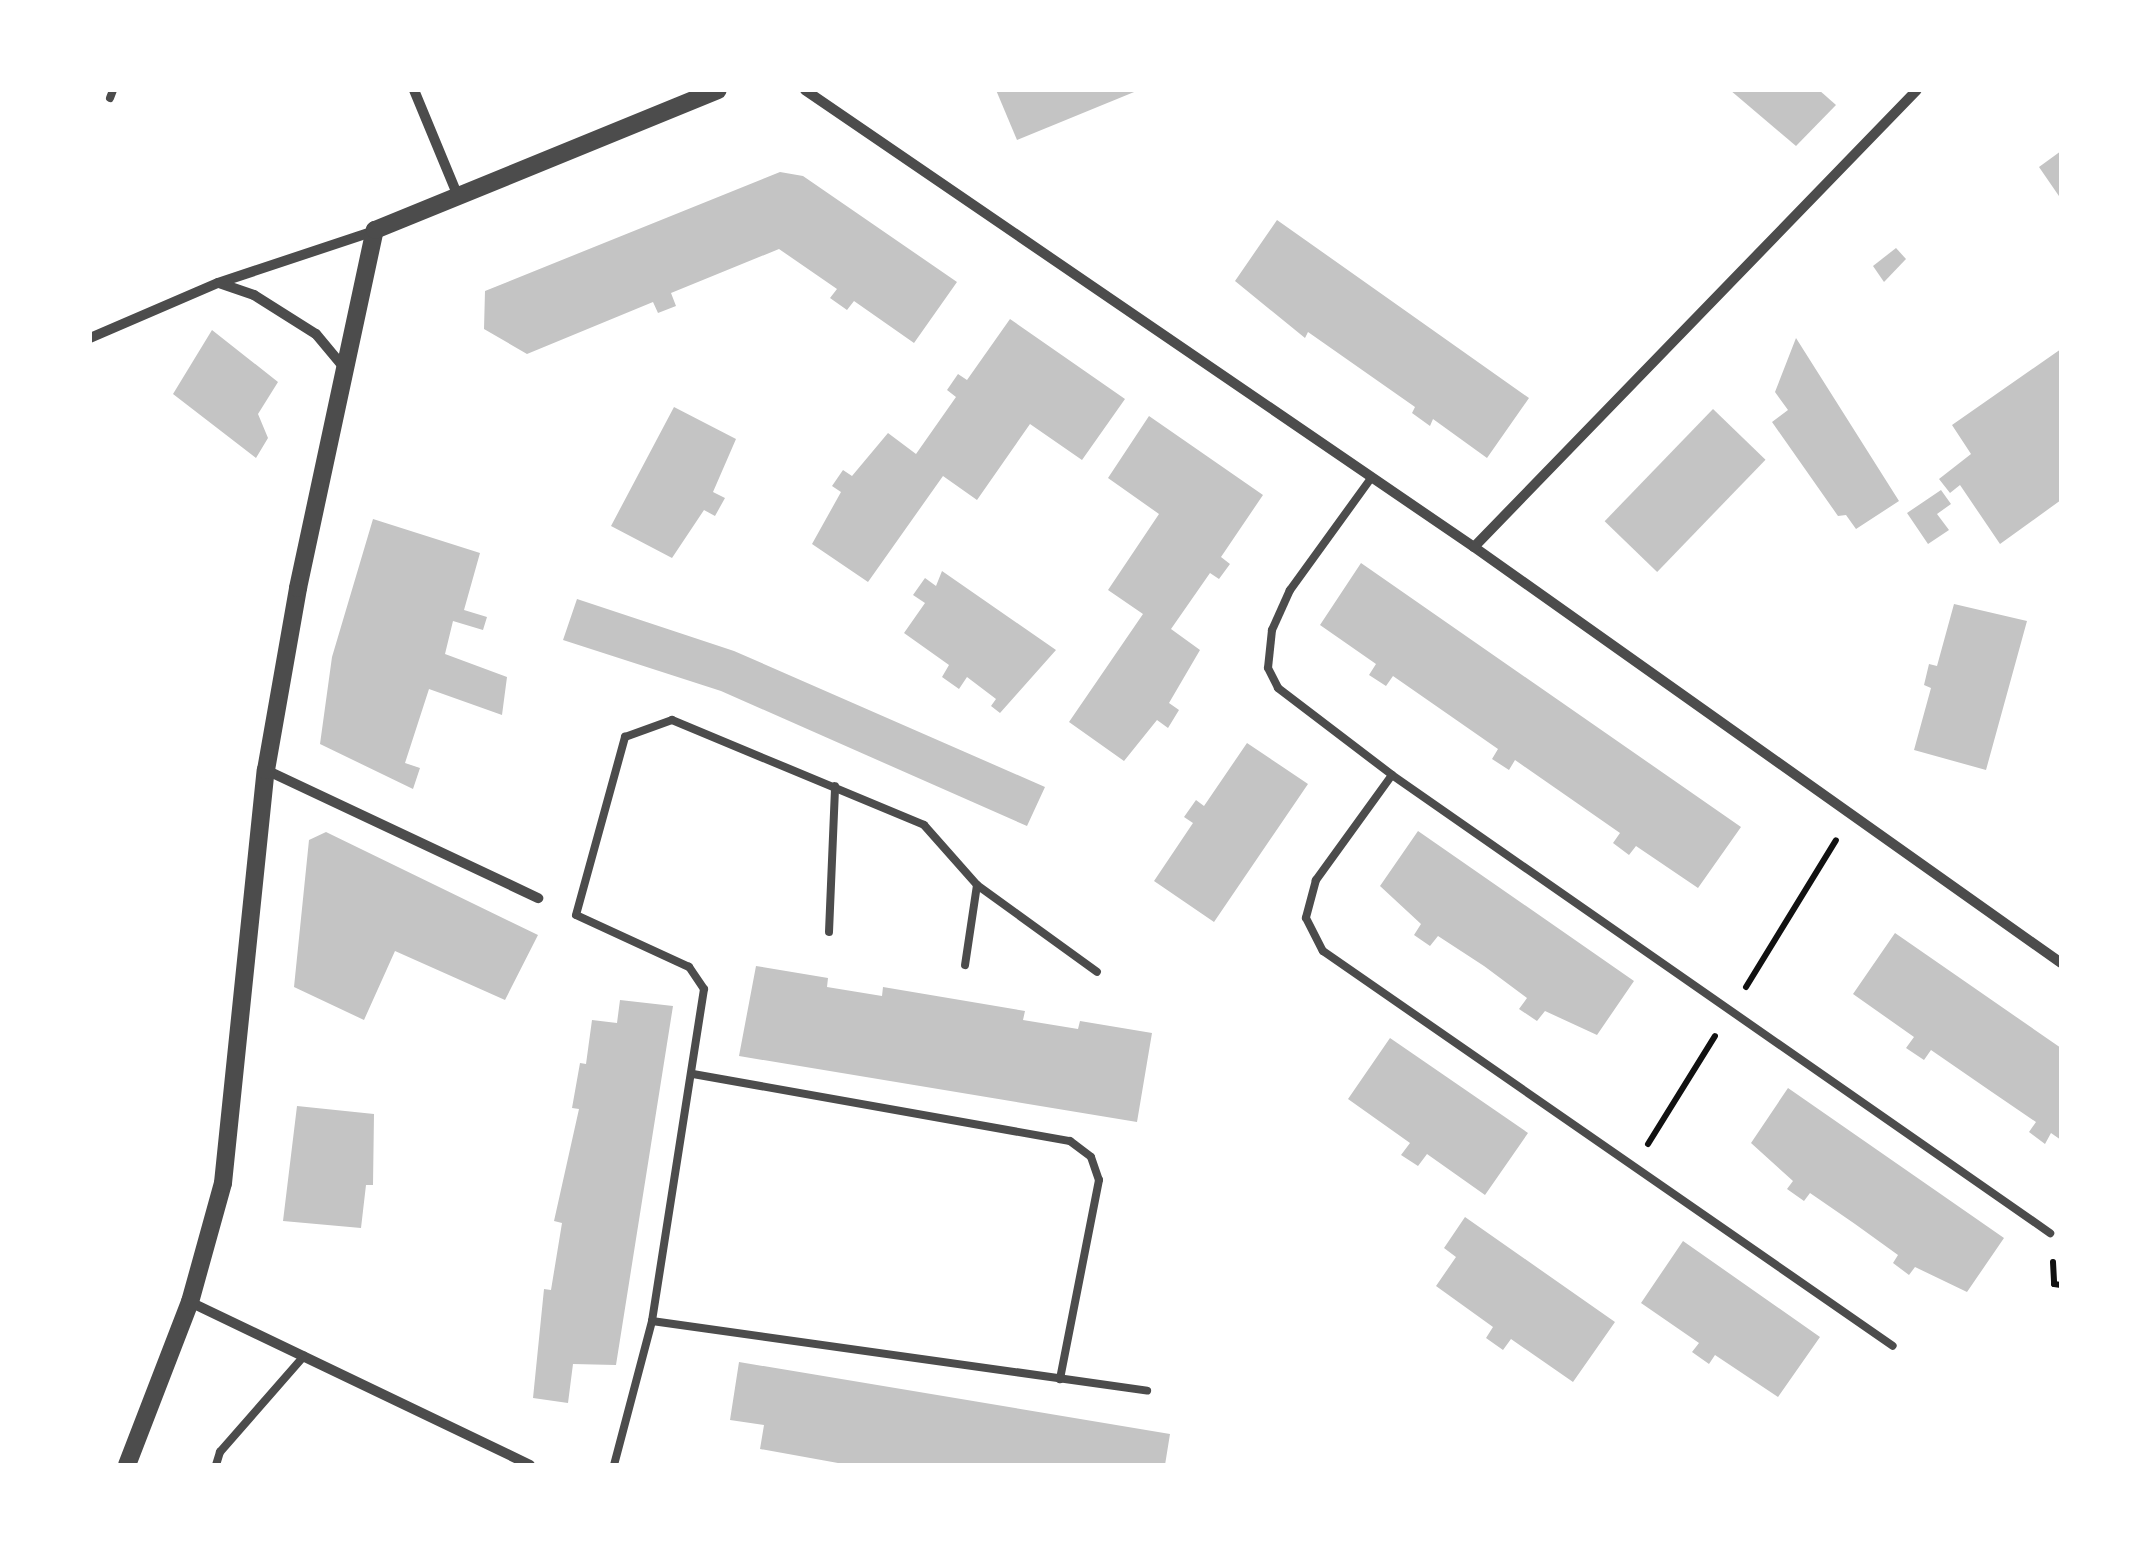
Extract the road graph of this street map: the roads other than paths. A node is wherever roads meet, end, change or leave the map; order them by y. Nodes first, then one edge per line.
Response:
1 (414, 90) edge
2 (804, 90) edge
3 (1917, 90) edge
4 (706, 92) edge
5 (457, 194) junction
6 (376, 230) junction
7 (218, 283) junction
8 (90, 338) edge
9 (346, 370) junction
10 (1368, 480) junction
11 (1474, 547) junction
12 (266, 770) junction
13 (1392, 775) junction
14 (835, 786) junction
15 (978, 885) junction
16 (538, 898) dead end
17 (830, 932) dead end
18 (2061, 963) edge
19 (965, 965) dead end
20 (1096, 972) dead end
21 (693, 1074) junction
22 (2050, 1233) dead end
23 (190, 1302) junction
24 (652, 1321) junction
25 (1893, 1346) dead end
26 (304, 1356) junction
27 (1060, 1379) junction
28 (1147, 1392) dead end
29 (127, 1465) edge
30 (216, 1465) edge
31 (530, 1465) edge
32 (614, 1465) edge

1 - 5 street
2 - 10 street
3 - 11 street
4 - 5 street
5 - 6 street
6 - 7 street
6 - 9 street
7 - 8 street
7 - 9 street
9 - 12 street
10 - 11 street
10 - 13 lane
11 - 18 street
12 - 16 street
12 - 23 street
13 - 22 lane
13 - 25 lane
14 - 15 lane
14 - 17 lane
14 - 21 lane
15 - 19 lane
15 - 20 lane
21 - 24 lane
21 - 27 lane
23 - 26 street
23 - 29 street
24 - 27 lane
24 - 32 lane
26 - 30 lane
26 - 31 street
27 - 28 lane

